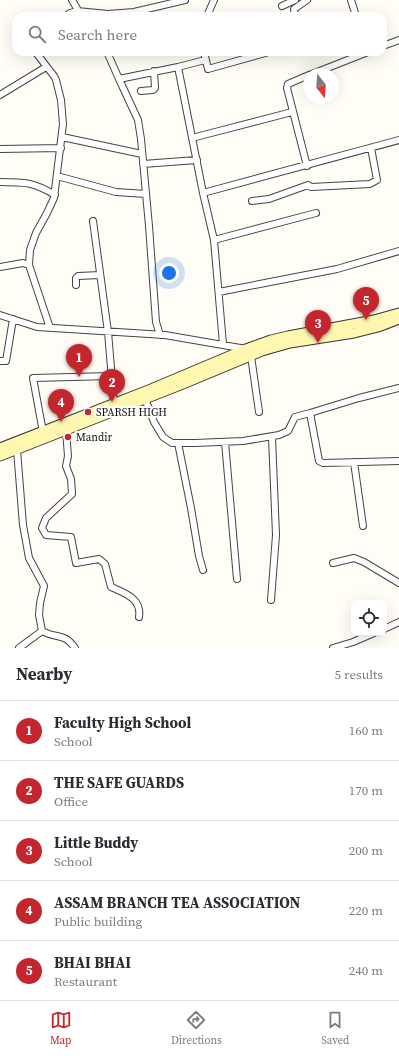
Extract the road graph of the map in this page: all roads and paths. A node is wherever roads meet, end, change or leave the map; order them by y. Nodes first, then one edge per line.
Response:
1 (72, 0) edge
2 (185, 0) edge
3 (214, 0) edge
4 (295, 0) edge
5 (307, 0) edge
6 (351, 0) edge
7 (282, 6) dead end
8 (78, 12) edge
9 (134, 12) edge
10 (209, 12) edge
11 (294, 12) edge
12 (355, 12) edge
13 (399, 40) edge
14 (387, 44) edge
15 (38, 56) edge
16 (109, 56) edge
17 (204, 56) edge
18 (255, 56) edge
19 (358, 56) edge
20 (205, 60) junction
21 (46, 67) junction
22 (178, 67) junction
23 (327, 68) edge
24 (154, 71) junction
25 (303, 78) edge
26 (119, 79) junction
27 (141, 91) dead end
28 (0, 95) edge
29 (292, 112) junction
30 (62, 137) junction
31 (192, 138) junction
32 (399, 140) edge
33 (60, 148) junction
34 (371, 148) junction
35 (0, 149) edge
36 (142, 154) junction
37 (197, 160) junction
38 (143, 164) junction
39 (307, 166) junction
40 (57, 176) junction
41 (0, 182) edge
42 (203, 193) junction
43 (146, 194) junction
44 (55, 195) junction
45 (252, 201) dead end
46 (316, 213) dead end
47 (93, 221) dead end
48 (214, 240) junction
49 (399, 252) edge
50 (29, 265) junction
51 (0, 266) edge
52 (100, 275) junction
53 (76, 285) dead end
54 (219, 292) junction
55 (399, 313) edge
56 (0, 315) edge
57 (13, 319) junction
58 (399, 319) edge
59 (50, 328) junction
60 (108, 332) junction
61 (160, 335) junction
62 (223, 344) junction
63 (248, 352) junction
64 (0, 361) edge
65 (111, 376) junction
66 (399, 388) edge
67 (144, 396) junction
68 (114, 404) junction
69 (259, 412) dead end
70 (310, 413) junction
71 (66, 431) junction
72 (43, 432) junction
73 (272, 437) junction
74 (225, 442) junction
75 (178, 443) junction
76 (0, 448) edge
77 (17, 450) junction
78 (0, 456) edge
79 (399, 461) edge
80 (354, 462) junction
81 (363, 526) dead end
82 (333, 563) dead end
83 (203, 570) dead end
84 (237, 579) dead end
85 (399, 583) edge
86 (271, 600) dead end
87 (139, 617) dead end
88 (399, 622) edge
89 (387, 628) edge
90 (42, 631) junction
91 (367, 636) edge
92 (19, 648) edge
93 (75, 648) edge
94 (333, 648) edge

1 - 8 street
2 - 9 street
3 - 10 street
4 - 7 street
5 - 11 street
6 - 12 street
13 - 14 street
15 - 21 street
16 - 26 street
17 - 20 street
18 - 20 street
19 - 23 street
20 - 22 street
21 - 28 street
21 - 30 street
22 - 24 street
22 - 31 street
24 - 26 street
24 - 27 street
25 - 29 street
26 - 36 street
29 - 31 street
29 - 39 street
30 - 33 street
30 - 36 street
31 - 37 street
32 - 34 street
33 - 35 street
33 - 40 street
34 - 39 street
34 - 45 street
36 - 38 street
37 - 38 street
37 - 42 street
38 - 43 street
39 - 42 street
40 - 43 street
40 - 44 street
41 - 44 street
42 - 48 street
43 - 61 street
44 - 50 street
46 - 48 street
47 - 52 street
48 - 54 street
49 - 54 street
50 - 51 street
50 - 59 street
52 - 53 street
52 - 60 street
54 - 62 street
55 - 63 main road
56 - 57 street
57 - 59 street
57 - 64 street
58 - 63 main road
59 - 60 street
60 - 61 street
60 - 65 street
61 - 62 street
62 - 63 street
63 - 67 main road
63 - 69 street
65 - 68 street
65 - 72 street
66 - 70 street
67 - 68 main road
67 - 71 main road
67 - 75 street
68 - 72 main road
70 - 73 street
70 - 80 street
71 - 77 main road
71 - 87 street
72 - 76 main road
73 - 74 street
73 - 86 street
74 - 75 street
74 - 84 street
75 - 83 street
77 - 78 main road
77 - 90 street
79 - 80 street
80 - 81 street
82 - 85 street
88 - 89 street
90 - 92 street
90 - 93 street
91 - 94 street

